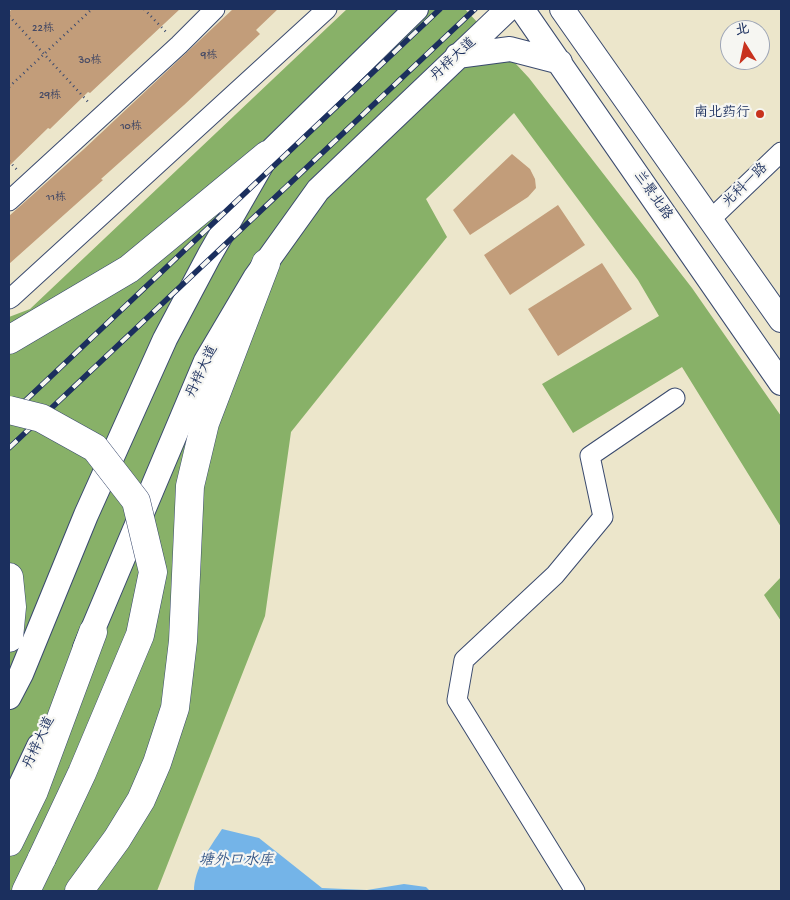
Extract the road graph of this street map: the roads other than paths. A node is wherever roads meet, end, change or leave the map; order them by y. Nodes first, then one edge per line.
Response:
1 (215, 9) edge
2 (327, 9) edge
3 (416, 9) edge
4 (508, 9) edge
5 (522, 9) edge
6 (562, 9) edge
7 (576, 19) edge
8 (457, 56) junction
9 (560, 62) junction
10 (781, 152) edge
11 (267, 155) junction
12 (9, 201) edge
13 (710, 220) junction
14 (266, 263) junction
15 (9, 298) edge
16 (781, 320) edge
17 (9, 340) edge
18 (781, 383) edge
19 (675, 398) dead end
20 (9, 410) edge
21 (9, 577) edge
22 (93, 632) junction
23 (9, 638) edge
24 (9, 697) edge
25 (9, 810) edge
26 (9, 842) edge
27 (26, 891) edge
28 (79, 891) edge
29 (575, 891) edge

1 - 12 street
2 - 15 street
3 - 11 main road
4 - 8 main road, 丹梓大道
5 - 9 main road, 兰景北路
6 - 7 main road
7 - 13 main road
8 - 9 main road
8 - 14 main road, 丹梓大道
9 - 18 main road, 兰景北路
10 - 13 street, 光科一路
11 - 17 highway
11 - 24 main road
13 - 16 main road
14 - 22 main road, 丹梓大道
14 - 28 highway
19 - 29 street
20 - 27 highway, bridge
21 - 23 highway
22 - 25 main road, 丹梓大道
22 - 26 highway

